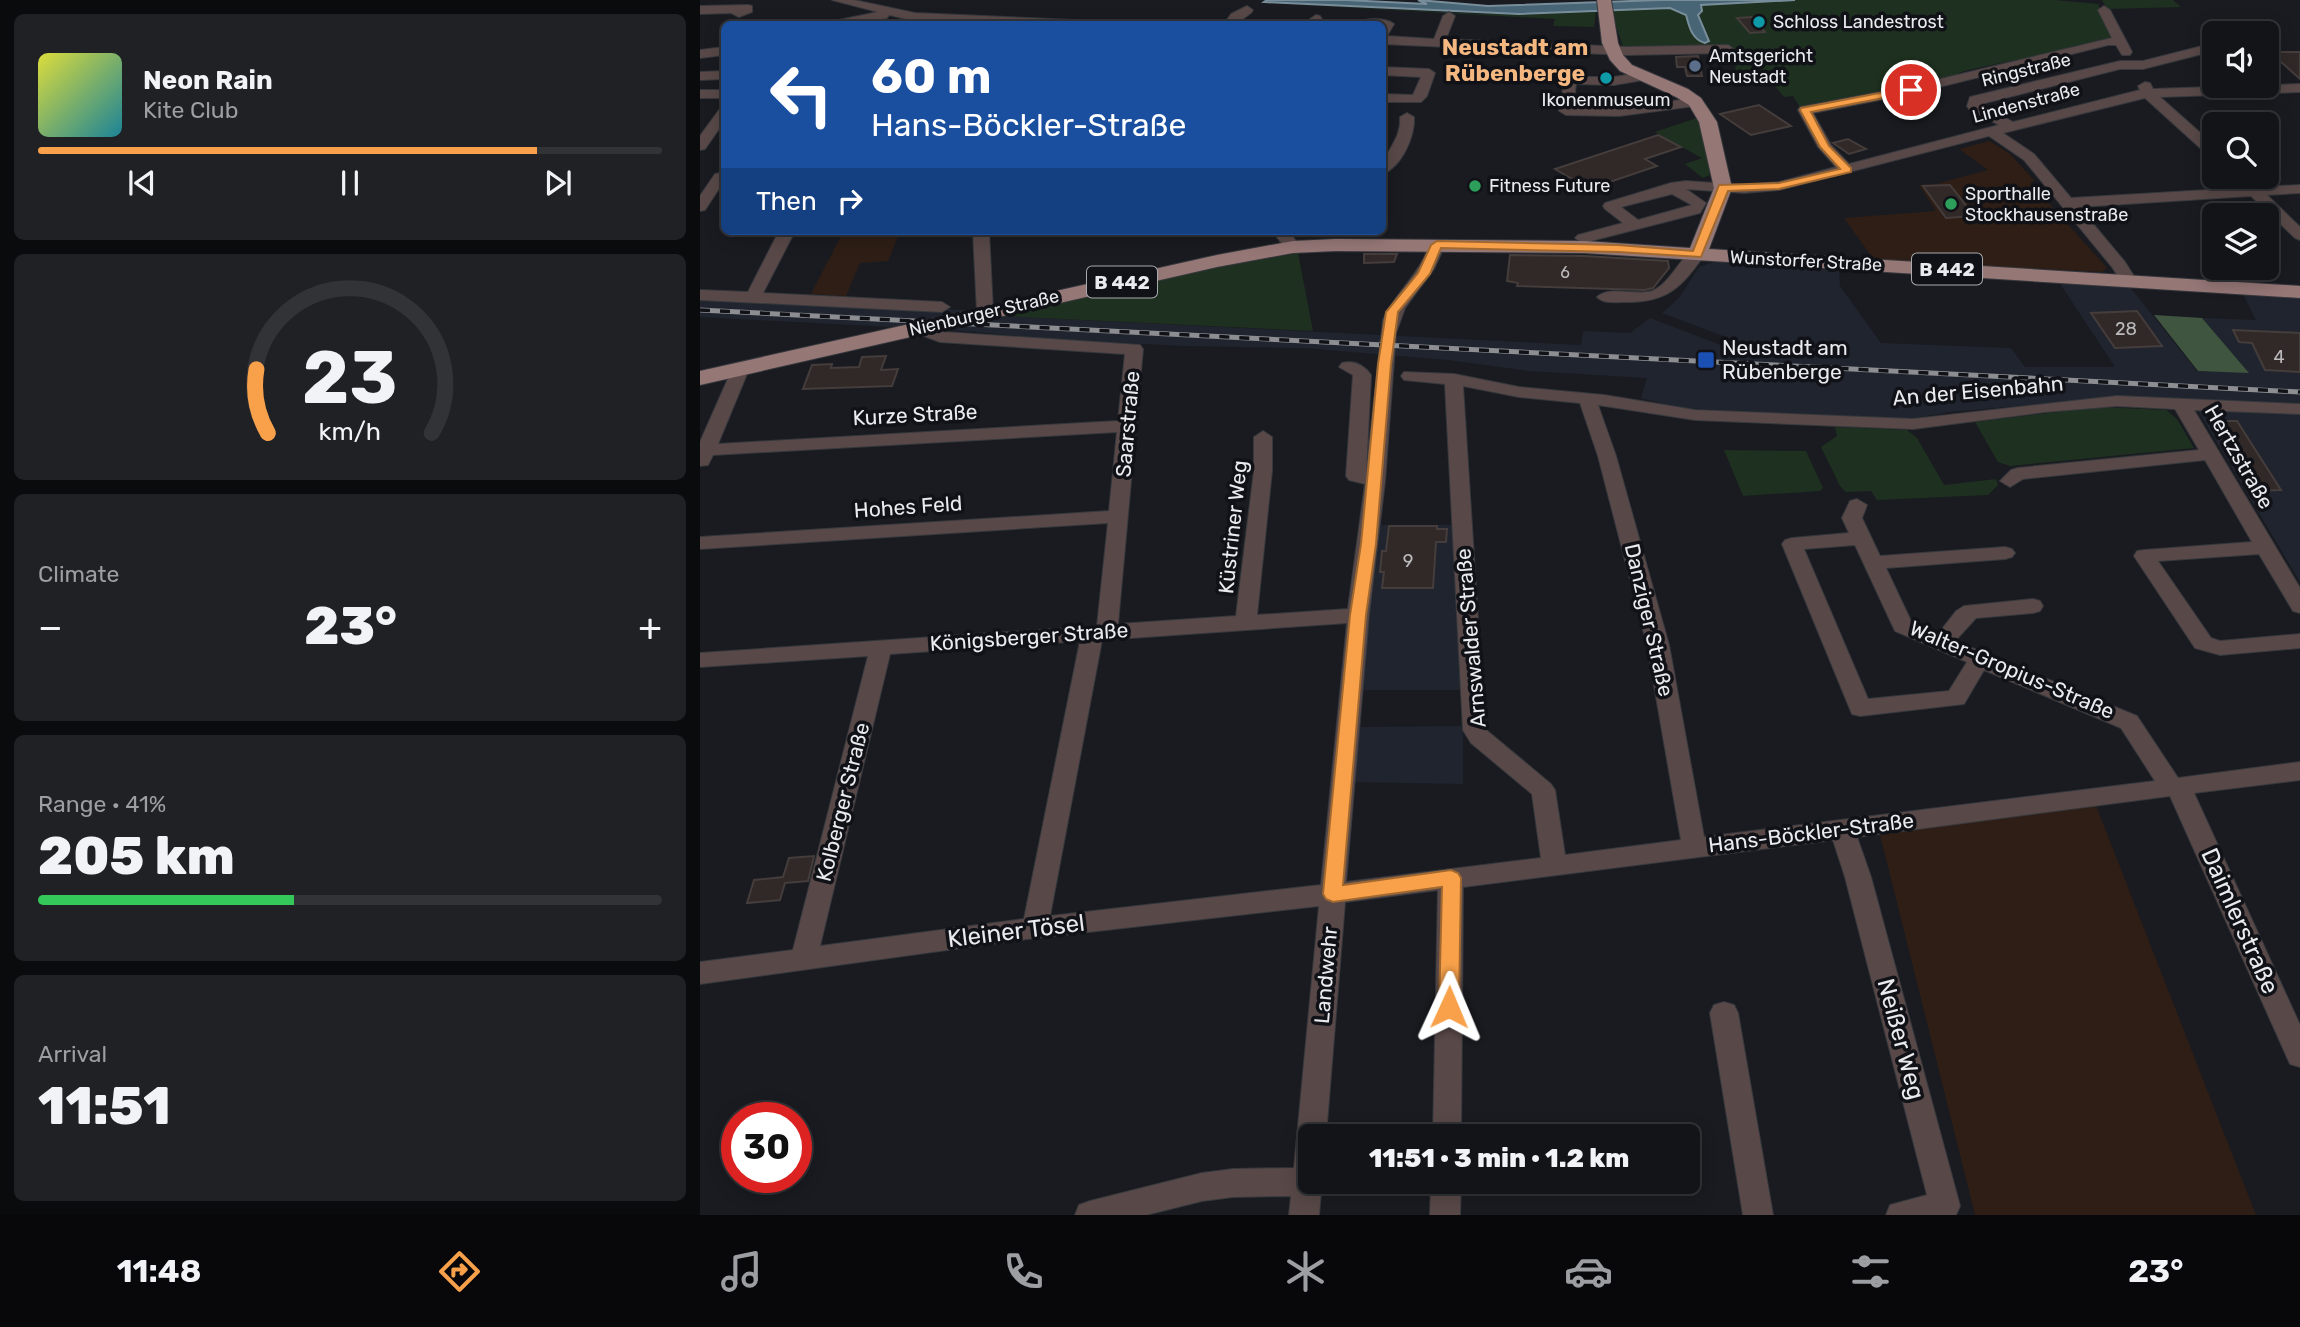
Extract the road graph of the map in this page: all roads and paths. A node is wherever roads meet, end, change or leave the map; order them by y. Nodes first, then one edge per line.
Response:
1 (838, 0) edge
2 (1605, 5) edge
3 (734, 9) dead end
4 (700, 10) edge
5 (1247, 10) dead end
6 (2104, 10) dead end
7 (881, 11) junction
8 (1448, 16) dead end
9 (854, 21) edge
10 (1002, 21) edge
11 (1232, 21) edge
12 (1386, 37) edge
13 (1439, 42) junction
14 (2121, 42) junction
15 (1728, 49) dead end
16 (2202, 50) edge
17 (1612, 51) junction
18 (721, 52) edge
19 (700, 54) edge
20 (2134, 66) junction
21 (1386, 71) edge
22 (721, 75) edge
23 (700, 76) edge
24 (1644, 76) junction
25 (2300, 88) edge
26 (2148, 93) junction
27 (700, 94) edge
28 (721, 94) edge
29 (1386, 98) edge
30 (1695, 102) junction
31 (721, 113) edge
32 (700, 114) edge
33 (721, 116) edge
34 (1406, 117) dead end
35 (2012, 127) junction
36 (1992, 132) junction
37 (704, 134) edge
38 (2202, 142) edge
39 (1386, 144) edge
40 (700, 146) edge
41 (1401, 146) junction
42 (1386, 165) edge
43 (1847, 170) junction
44 (700, 177) edge
45 (721, 177) edge
46 (721, 178) edge
47 (1671, 187) junction
48 (1723, 188) junction
49 (2252, 189) edge
50 (2300, 189) edge
51 (2255, 192) junction
52 (2069, 203) junction
53 (700, 207) edge
54 (1635, 225) junction
55 (785, 235) edge
56 (981, 235) edge
57 (1283, 235) edge
58 (2300, 235) edge
59 (1583, 238) dead end
60 (1437, 245) junction
61 (1293, 247) junction
62 (1697, 254) junction
63 (2129, 281) junction
64 (2300, 292) edge
65 (700, 295) edge
66 (1605, 297) dead end
67 (752, 298) junction
68 (942, 307) dead end
69 (985, 312) junction
70 (919, 328) junction
71 (1348, 367) dead end
72 (740, 369) junction
73 (1410, 376) dead end
74 (700, 378) edge
75 (1454, 379) junction
76 (1587, 398) junction
77 (2181, 403) junction
78 (2300, 409) edge
79 (1128, 426) junction
80 (1264, 437) dead end
81 (2211, 454) junction
82 (703, 457) edge
83 (1375, 481) junction
84 (2010, 481) dead end
85 (1857, 505) dead end
86 (1120, 516) junction
87 (1862, 538) junction
88 (700, 543) edge
89 (2265, 547) junction
90 (2005, 553) dead end
91 (1873, 563) junction
92 (2033, 606) dead end
93 (2300, 606) edge
94 (1358, 615) junction
95 (1246, 621) junction
96 (1100, 632) junction
97 (2300, 641) edge
98 (1942, 644) junction
99 (881, 647) junction
100 (1979, 660) junction
101 (702, 665) edge
102 (2297, 778) edge
103 (2175, 788) junction
104 (1842, 829) junction
105 (1694, 848) junction
106 (1554, 865) junction
107 (1451, 878) junction
108 (1333, 894) junction
109 (1035, 928) junction
110 (804, 958) junction
111 (700, 973) edge
112 (1724, 1013) dead end
113 (2300, 1055) edge
114 (1312, 1124) edge
115 (1447, 1124) edge
116 (1298, 1182) edge
117 (1306, 1194) edge
118 (1446, 1194) edge
119 (1090, 1215) edge
120 (1304, 1215) edge
121 (1445, 1215) edge
122 (1758, 1215) edge
123 (1901, 1215) edge

1 - 7 street
2 - 17 main road
3 - 4 street
5 - 11 street
6 - 14 street
7 - 9 street
7 - 10 street
8 - 13 street
12 - 13 street
13 - 17 street
14 - 20 street
14 - 43 street
15 - 17 street
16 - 20 street
17 - 24 main road
18 - 19 street
20 - 26 street
20 - 35 street, Ringstraße
21 - 29 street
22 - 23 street
24 - 30 main road
24 - 30 street
25 - 26 street, Lindenstraße
26 - 35 street, Lindenstraße
26 - 38 street
27 - 28 street
30 - 48 main road
31 - 32 street
33 - 37 street
34 - 41 street
35 - 36 street, Lindenstraße
36 - 43 street, Lindenstraße
36 - 52 street
37 - 40 street
39 - 41 street
41 - 42 street
43 - 48 street, Lindenstraße
44 - 45 street
46 - 53 street
47 - 48 street, Lindenstraße
47 - 54 street, Lindenstraße
47 - 54 street
48 - 62 main road
49 - 51 street
50 - 51 street
51 - 52 street
51 - 58 street
52 - 63 street
54 - 59 street
55 - 67 street
56 - 69 street
57 - 61 street
60 - 61 main road, Nienburger Straße / B 442
60 - 62 main road, Wunstorfer Straße / B 442
60 - 83 street, Landwehr
61 - 69 main road, Nienburger Straße / B 442
62 - 63 main road, Wunstorfer Straße / B 442
62 - 66 street
63 - 64 main road, Wunstorfer Straße / B 442
65 - 67 street
67 - 68 street
69 - 70 main road, Nienburger Straße / B 442
70 - 72 main road, Nienburger Straße / B 442
70 - 79 street, Saarstraße
71 - 83 street
72 - 74 main road, Nienburger Straße / B 442
72 - 82 street
73 - 75 street, An der Eisenbahn
75 - 76 street, An der Eisenbahn
75 - 106 street, Arnswalder Straße
76 - 77 street, An der Eisenbahn
76 - 105 street, Danziger Straße
77 - 78 street, An der Eisenbahn
77 - 81 street, Hertzstraße
79 - 82 street, Kurze Straße
79 - 86 street, Saarstraße
80 - 95 street, Küstriner Weg
81 - 84 street
81 - 89 street, Hertzstraße
83 - 94 street, Landwehr
85 - 87 street, Walter-Gropius-Straße
86 - 88 street, Hohes Feld
86 - 96 street, Saarstraße
87 - 91 street, Walter-Gropius-Straße
87 - 100 street
89 - 93 street, Hertzstraße
89 - 97 street
90 - 91 street
91 - 98 street, Walter-Gropius-Straße
92 - 98 street
94 - 95 street, Königsberger Straße
94 - 108 street, Landwehr
95 - 96 street, Königsberger Straße
96 - 99 street, Königsberger Straße
96 - 109 street, Saarstraße
98 - 100 street, Walter-Gropius-Straße
99 - 101 street, Königsberger Straße
99 - 110 street, Kolberger Straße
100 - 103 street, Walter-Gropius-Straße
102 - 103 street, Hans-Böckler-Straße
103 - 104 street, Hans-Böckler-Straße
103 - 113 street, Daimlerstraße
104 - 105 street, Hans-Böckler-Straße
104 - 123 street, Neißer Weg
105 - 106 street, Hans-Böckler-Straße
106 - 107 street, Hans-Böckler-Straße
107 - 108 street, Hans-Böckler-Straße
107 - 115 street
108 - 109 street, Kleiner Tösel
108 - 114 street, Landwehr
109 - 110 street, Kleiner Tösel
110 - 111 street, Kleiner Tösel
112 - 122 street
116 - 119 street
117 - 120 street
118 - 121 street

